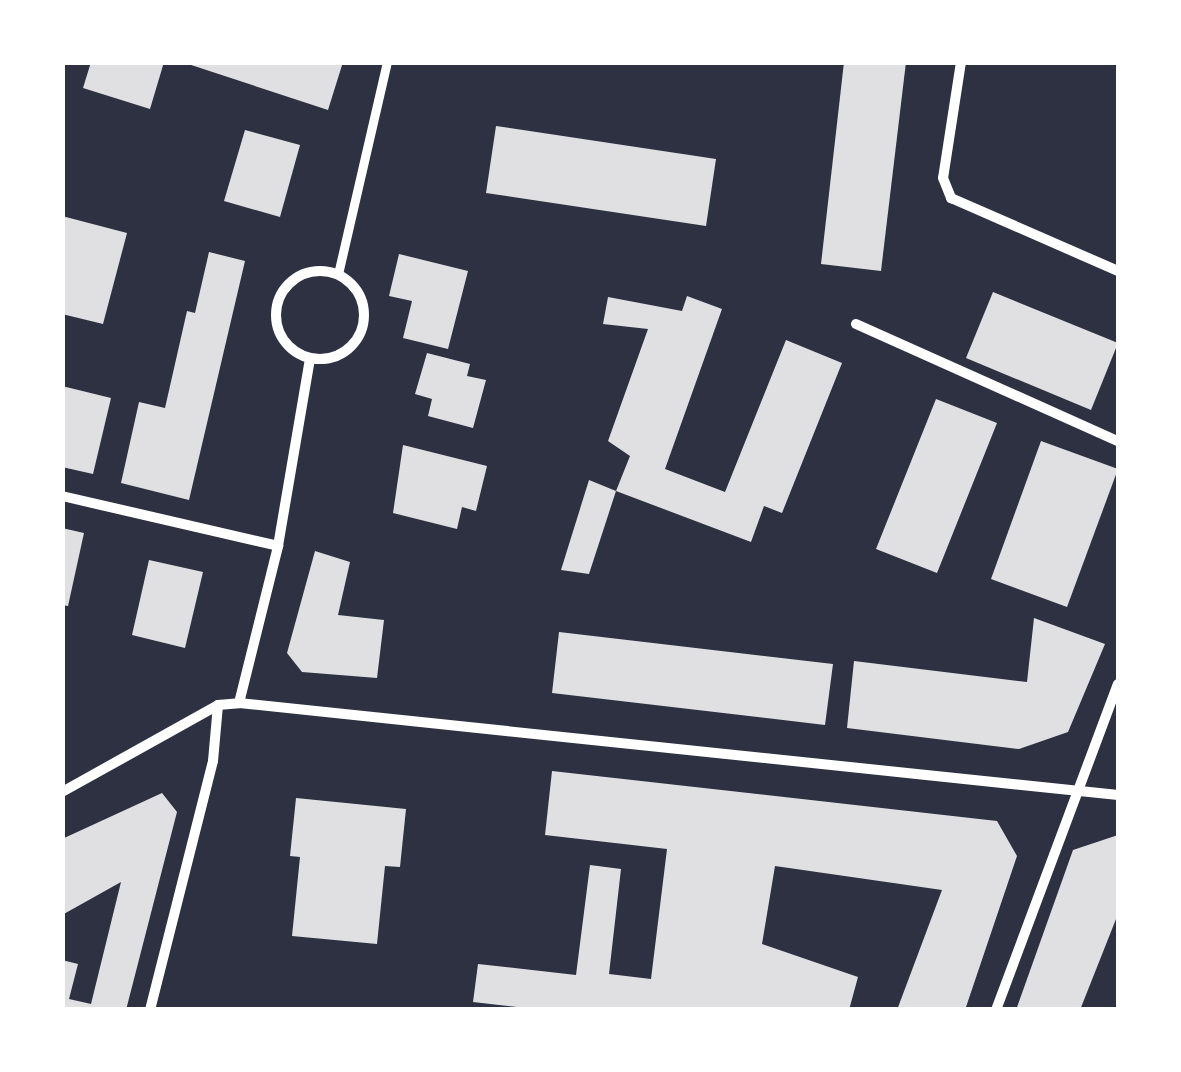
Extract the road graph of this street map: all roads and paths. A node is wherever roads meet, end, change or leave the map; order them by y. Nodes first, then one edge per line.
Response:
1 (387, 62) edge
2 (962, 62) edge
3 (1118, 271) edge
4 (338, 274) junction
5 (856, 324) dead end
6 (310, 359) junction
7 (1118, 441) edge
8 (62, 496) edge
9 (278, 546) junction
10 (1118, 684) edge
11 (239, 703) junction
12 (218, 706) junction
13 (1075, 786) junction
14 (62, 792) edge
15 (1118, 796) edge
16 (150, 1010) edge
17 (996, 1010) edge

1 - 4 street
2 - 3 street
4 - 6 street
4 - 6 street
5 - 7 street
6 - 9 street
8 - 9 street
9 - 11 street
10 - 13 street
11 - 12 street
11 - 13 street
12 - 14 street
12 - 16 street
13 - 15 street
13 - 17 street

